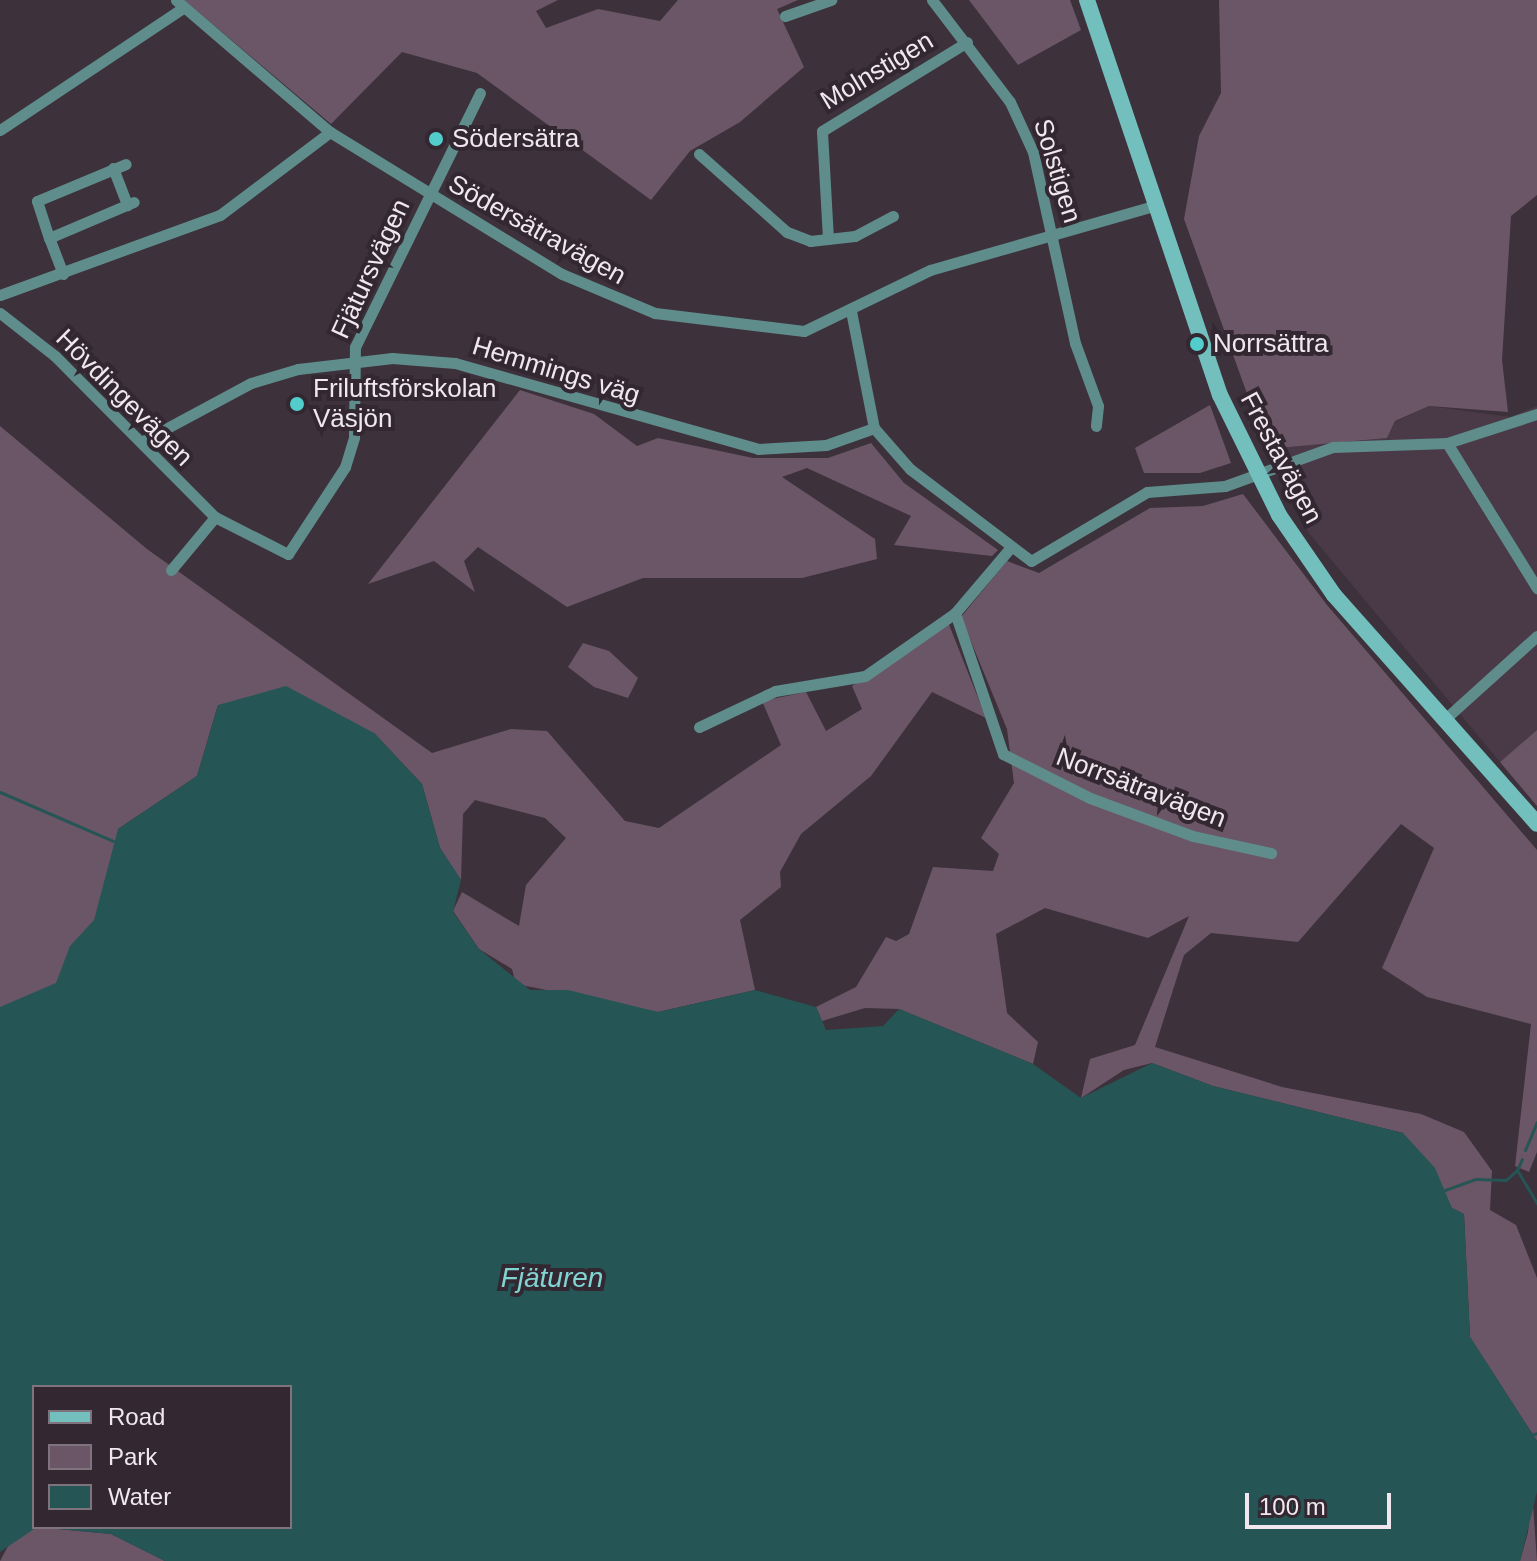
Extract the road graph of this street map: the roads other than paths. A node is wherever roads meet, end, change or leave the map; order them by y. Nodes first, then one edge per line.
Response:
1 (831, 0) edge
2 (932, 0) edge
3 (1087, 0) edge
4 (179, 4) edge
5 (785, 16) dead end
6 (967, 42) junction
7 (480, 93) dead end
8 (0, 130) edge
9 (330, 132) junction
10 (699, 154) dead end
11 (126, 164) dead end
12 (113, 168) junction
13 (429, 195) junction
14 (1157, 205) junction
15 (893, 216) dead end
16 (1055, 235) junction
17 (49, 238) junction
18 (828, 239) junction
19 (63, 274) junction
20 (0, 295) edge
21 (851, 311) junction
22 (0, 313) edge
23 (354, 359) junction
24 (1537, 414) edge
25 (1096, 426) dead end
26 (874, 428) junction
27 (141, 442) junction
28 (1447, 443) junction
29 (1257, 474) junction
30 (215, 517) junction
31 (1011, 547) junction
32 (288, 554) joint
33 (171, 570) dead end
34 (1537, 588) edge
35 (955, 613) junction
36 (1537, 636) edge
37 (1445, 719) junction
38 (699, 727) dead end
39 (1537, 824) edge
40 (1271, 853) dead end

1 - 5 street
2 - 6 street, Solstigen
3 - 14 street, Frestavägen
4 - 8 street
4 - 9 street, Södersätravägen
6 - 16 street, Solstigen
6 - 18 street, Molnstigen
7 - 13 street, Fjätursvägen
9 - 13 street, Södersätravägen
9 - 19 street
10 - 18 street
11 - 12 street
12 - 17 street
12 - 17 street
13 - 21 street, Södersätravägen
13 - 23 street, Fjätursvägen
14 - 16 street, Södersätravägen
14 - 29 street, Frestavägen
15 - 18 street
16 - 21 street, Södersätravägen
16 - 25 street, Solstigen
17 - 19 street
19 - 20 street
21 - 26 street
22 - 27 street, Hövdingevägen
23 - 26 street, Hemmings väg
23 - 27 street, Hemmings väg
23 - 32 street, Fjätursvägen
24 - 28 street
26 - 31 street
27 - 30 street, Hövdingevägen
28 - 29 street
28 - 34 street
29 - 31 street
29 - 37 street, Frestavägen
30 - 32 street, Hövdingevägen
30 - 33 street
31 - 35 street
35 - 38 street
35 - 40 street, Norrsätravägen
36 - 37 street
37 - 39 street, Frestavägen

